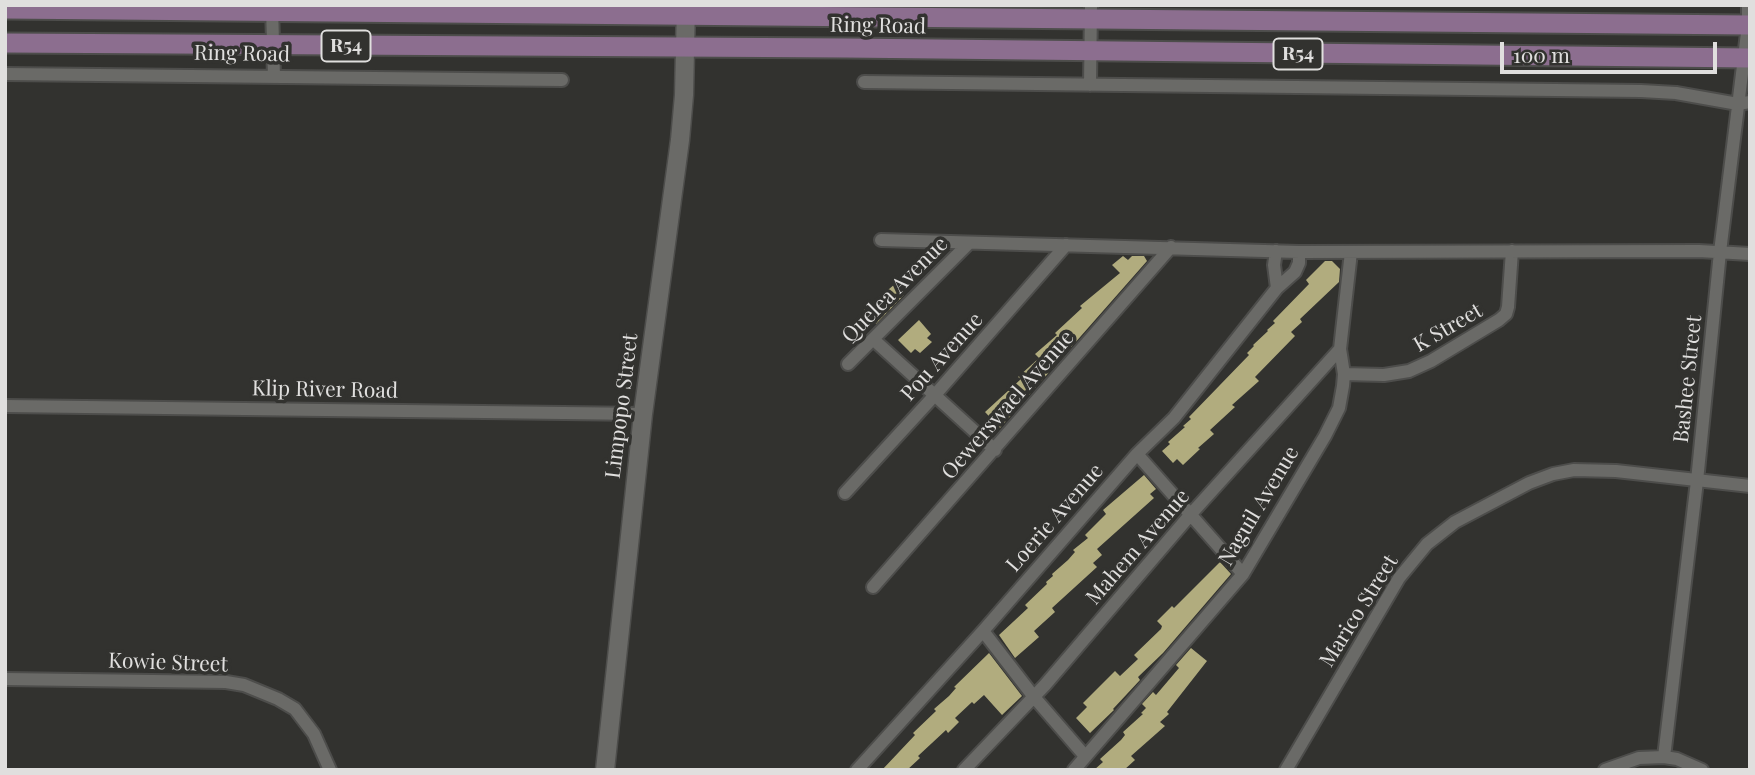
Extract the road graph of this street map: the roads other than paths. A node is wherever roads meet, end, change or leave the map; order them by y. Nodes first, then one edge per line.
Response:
1 (1748, 5) edge
2 (272, 8) edge
3 (5, 9) edge
4 (686, 10) edge
5 (1091, 12) edge
6 (1749, 25) edge
7 (5, 43) edge
8 (272, 45) junction
9 (686, 47) junction
10 (1090, 51) junction
11 (1747, 58) edge
12 (5, 74) edge
13 (274, 76) junction
14 (562, 80) dead end
15 (864, 82) dead end
16 (1090, 85) junction
17 (1744, 103) edge
18 (881, 240) dead end
19 (968, 243) junction
20 (1066, 245) junction
21 (1171, 247) junction
22 (1276, 251) junction
23 (1512, 251) junction
24 (1299, 252) junction
25 (1351, 252) junction
26 (1720, 252) junction
27 (1750, 254) edge
28 (1277, 288) junction
29 (874, 340) junction
30 (1340, 349) junction
31 (848, 364) dead end
32 (1344, 374) junction
33 (934, 396) junction
34 (5, 406) edge
35 (643, 414) junction
36 (995, 450) junction
37 (1137, 454) junction
38 (1697, 481) junction
39 (1750, 486) edge
40 (845, 493) dead end
41 (1191, 514) junction
42 (1243, 574) junction
43 (873, 587) dead end
44 (983, 631) junction
45 (5, 679) edge
46 (1034, 698) junction
47 (1085, 756) junction
48 (1664, 757) junction
49 (330, 770) edge
50 (605, 770) edge
51 (857, 770) edge
52 (964, 770) edge
53 (1074, 770) edge
54 (1286, 770) edge
55 (1605, 770) edge
56 (1702, 770) edge

1 - 6 street, Bashee Street
2 - 3 main road, Ring Road / R54
2 - 4 main road, Ring Road / R54
2 - 8 street
4 - 5 main road, Ring Road / R54
4 - 9 street, Limpopo Street
5 - 6 main road, Ring Road / R54
5 - 10 street
6 - 11 street, Bashee Street
7 - 8 main road, Ring Road / R54
8 - 9 main road, Ring Road / R54
8 - 13 street
9 - 10 main road, Ring Road / R54
9 - 35 street, Limpopo Street
10 - 11 main road, Ring Road / R54
10 - 16 street
11 - 17 street, Bashee Street
12 - 13 street, Ring Road
13 - 14 street, Ring Road
15 - 16 street
16 - 17 street
17 - 26 street, Bashee Street
18 - 19 street
19 - 20 street
19 - 29 street, Quelea Avenue
20 - 21 street
20 - 33 street, Pou Avenue
21 - 22 street
21 - 36 street, Oewerswael Avenue
22 - 24 street
22 - 28 street
23 - 25 street
23 - 26 street
23 - 32 street, K Street
24 - 25 street
24 - 28 street, Loerie Avenue
25 - 30 street, Naguil Avenue
26 - 27 street
26 - 38 street, Bashee Street
28 - 37 street, Loerie Avenue
29 - 31 street, Quelea Avenue
29 - 33 street
30 - 32 street, Naguil Avenue
30 - 41 street, Mahem Avenue
32 - 42 street, Naguil Avenue
33 - 36 street
33 - 40 street, Pou Avenue
34 - 35 street, Klip River Road
35 - 50 street, Limpopo Street
36 - 43 street, Oewerswael Avenue
37 - 41 street
37 - 44 street, Loerie Avenue
38 - 39 street, Marico Street
38 - 48 street, Bashee Street
38 - 54 street, Marico Street
41 - 42 street
41 - 46 street, Mahem Avenue
42 - 47 street, Naguil Avenue
44 - 46 street
44 - 51 street, Loerie Avenue
45 - 49 street, Kowie Street
46 - 47 street
46 - 52 street, Mahem Avenue
47 - 53 street, Naguil Avenue
48 - 55 street
48 - 56 street

